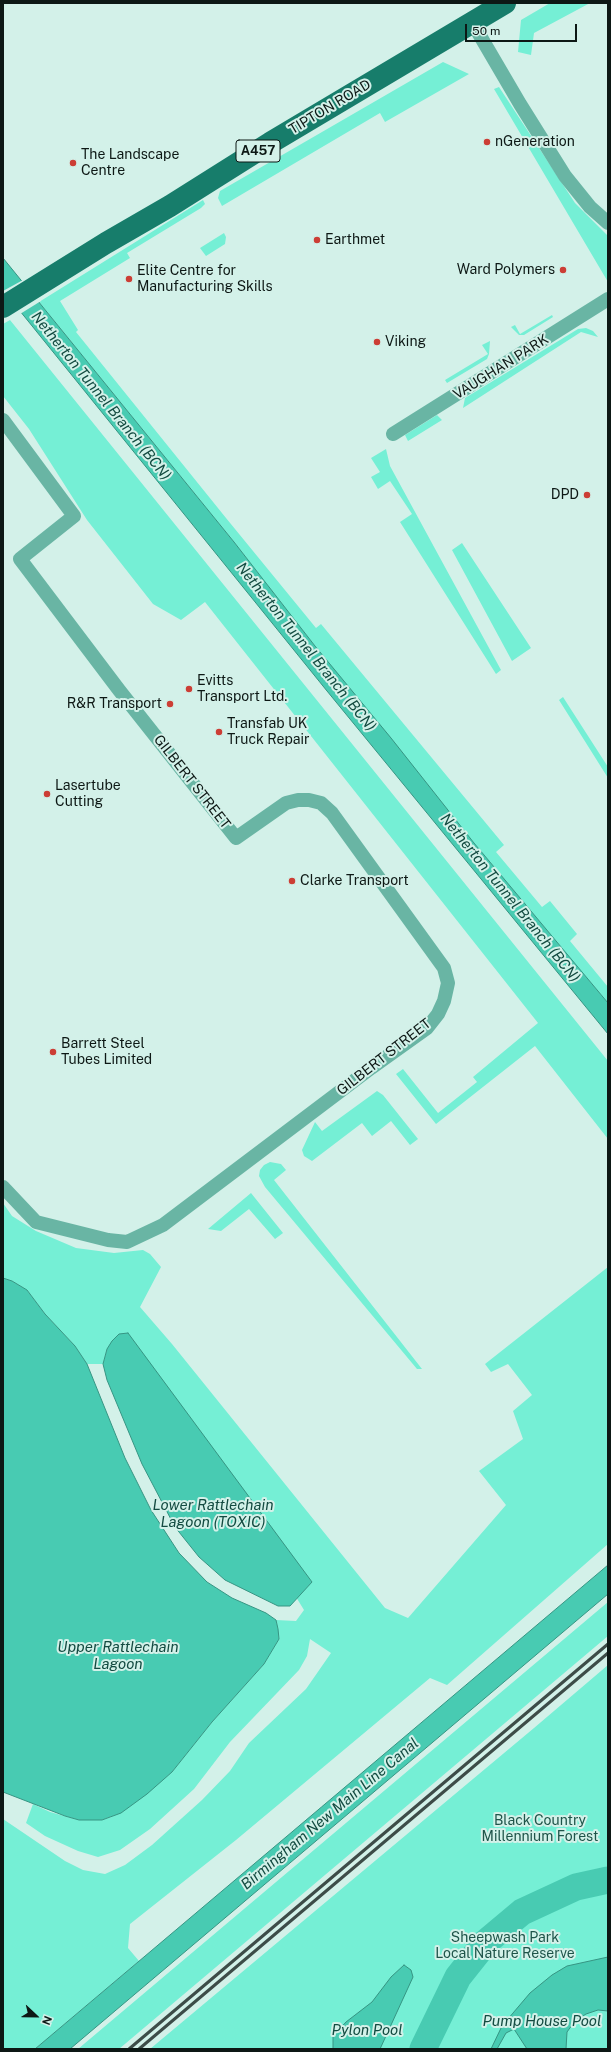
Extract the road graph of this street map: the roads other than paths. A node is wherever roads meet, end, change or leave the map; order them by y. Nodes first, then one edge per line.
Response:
1 (505, 3) edge
2 (472, 22) junction
3 (608, 223) edge
4 (608, 299) edge
5 (3, 306) edge
6 (3, 420) edge
7 (393, 434) dead end
8 (3, 1187) edge

1 - 2 main road, A457
2 - 3 street
2 - 5 main road, TIPTON ROAD / A457
4 - 7 street, VAUGHAN PARK
6 - 8 street, GILBERT STREET

